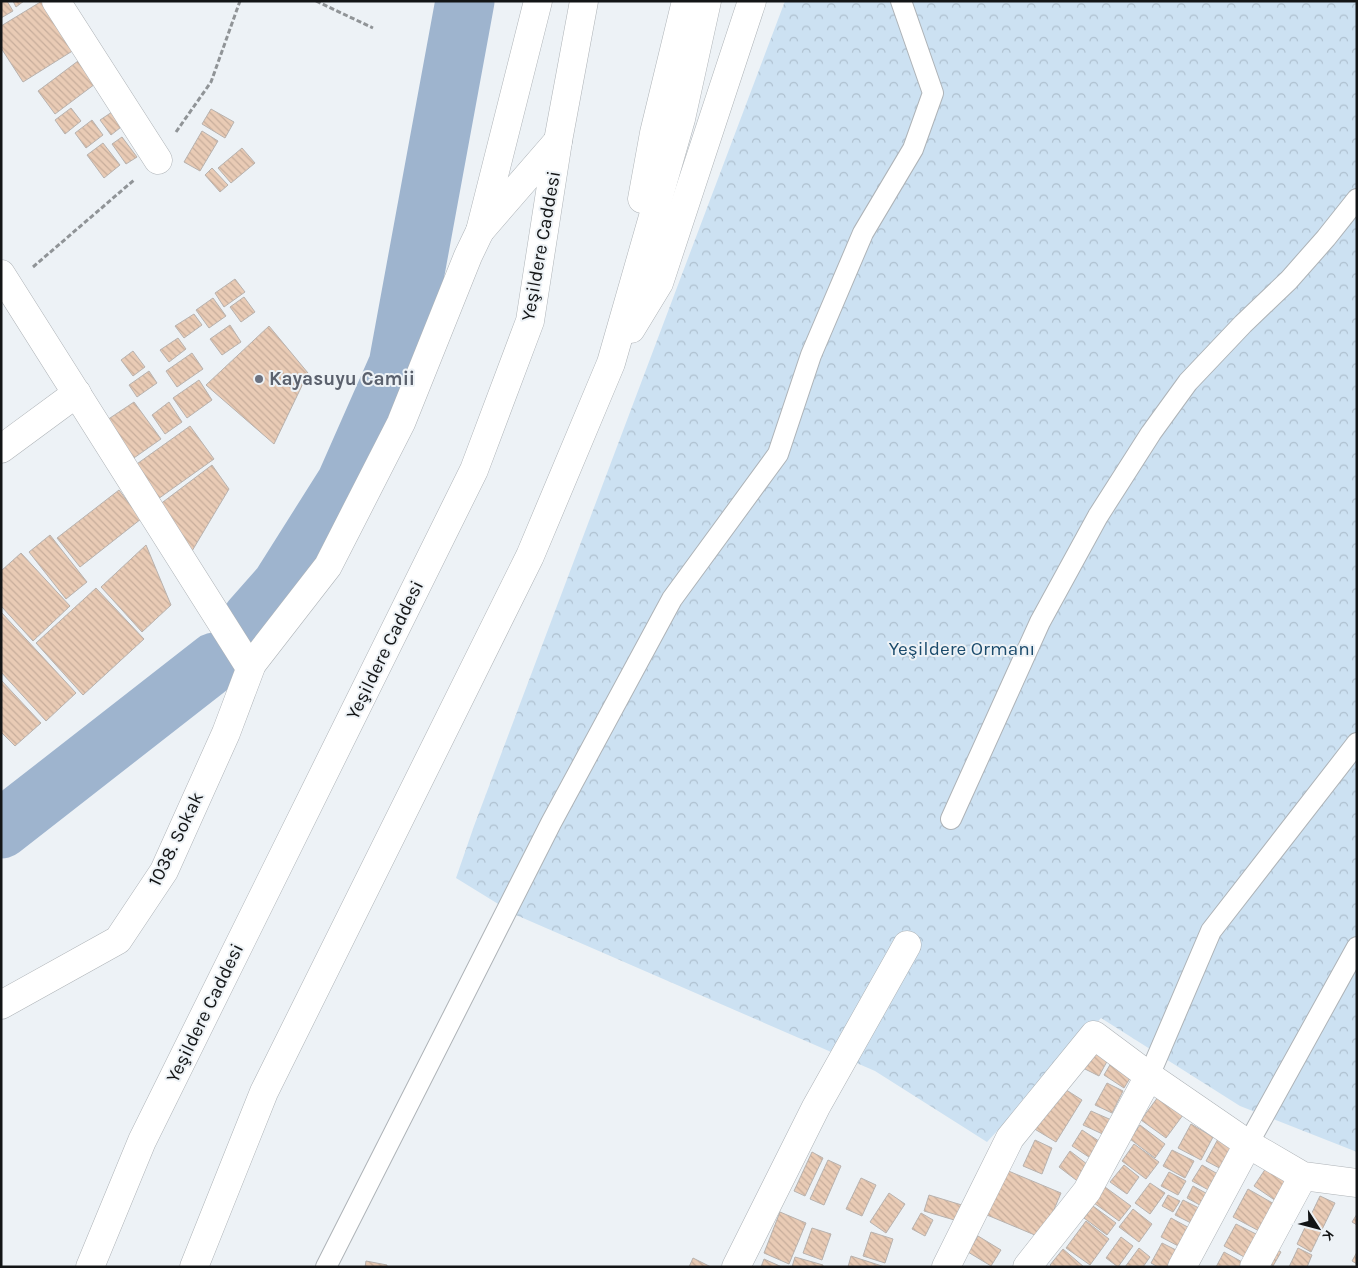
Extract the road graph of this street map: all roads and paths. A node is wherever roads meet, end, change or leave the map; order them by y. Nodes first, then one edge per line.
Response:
1 (56, 1) edge
2 (316, 1) edge
3 (538, 1) edge
4 (584, 1) edge
5 (686, 1) edge
6 (707, 1) edge
7 (752, 1) edge
8 (902, 1) edge
9 (373, 28) dead end
10 (558, 140) junction
11 (158, 160) dead end
12 (1357, 199) edge
13 (480, 231) junction
14 (1, 274) edge
15 (611, 363) junction
16 (77, 393) junction
17 (1, 449) edge
18 (252, 664) junction
19 (1357, 743) edge
20 (951, 819) dead end
21 (906, 945) dead end
22 (1357, 947) edge
23 (1, 1005) edge
24 (1149, 1076) junction
25 (1248, 1144) junction
26 (1303, 1176) junction
27 (1357, 1183) edge
28 (90, 1267) edge
29 (194, 1267) edge
30 (326, 1267) edge
31 (736, 1267) edge
32 (946, 1267) edge
33 (1027, 1267) edge
34 (1182, 1267) edge
35 (1254, 1267) edge

1 - 11 main road
2 - 9 path
3 - 13 main road
4 - 10 main road, Yeşildere Caddesi
5 - 15 main road
6 - 15 main road
7 - 15 main road
8 - 30 lane
10 - 13 main road
10 - 28 main road, Yeşildere Caddesi
12 - 20 lane
13 - 18 main road, 1038. Sokak
14 - 16 main road
15 - 29 main road
16 - 17 main road
16 - 18 main road
18 - 23 main road, 1038. Sokak
19 - 24 lane
21 - 31 main road
22 - 25 lane
24 - 25 main road
24 - 32 main road
24 - 33 main road
25 - 26 main road
25 - 34 main road
26 - 27 main road
26 - 35 main road

